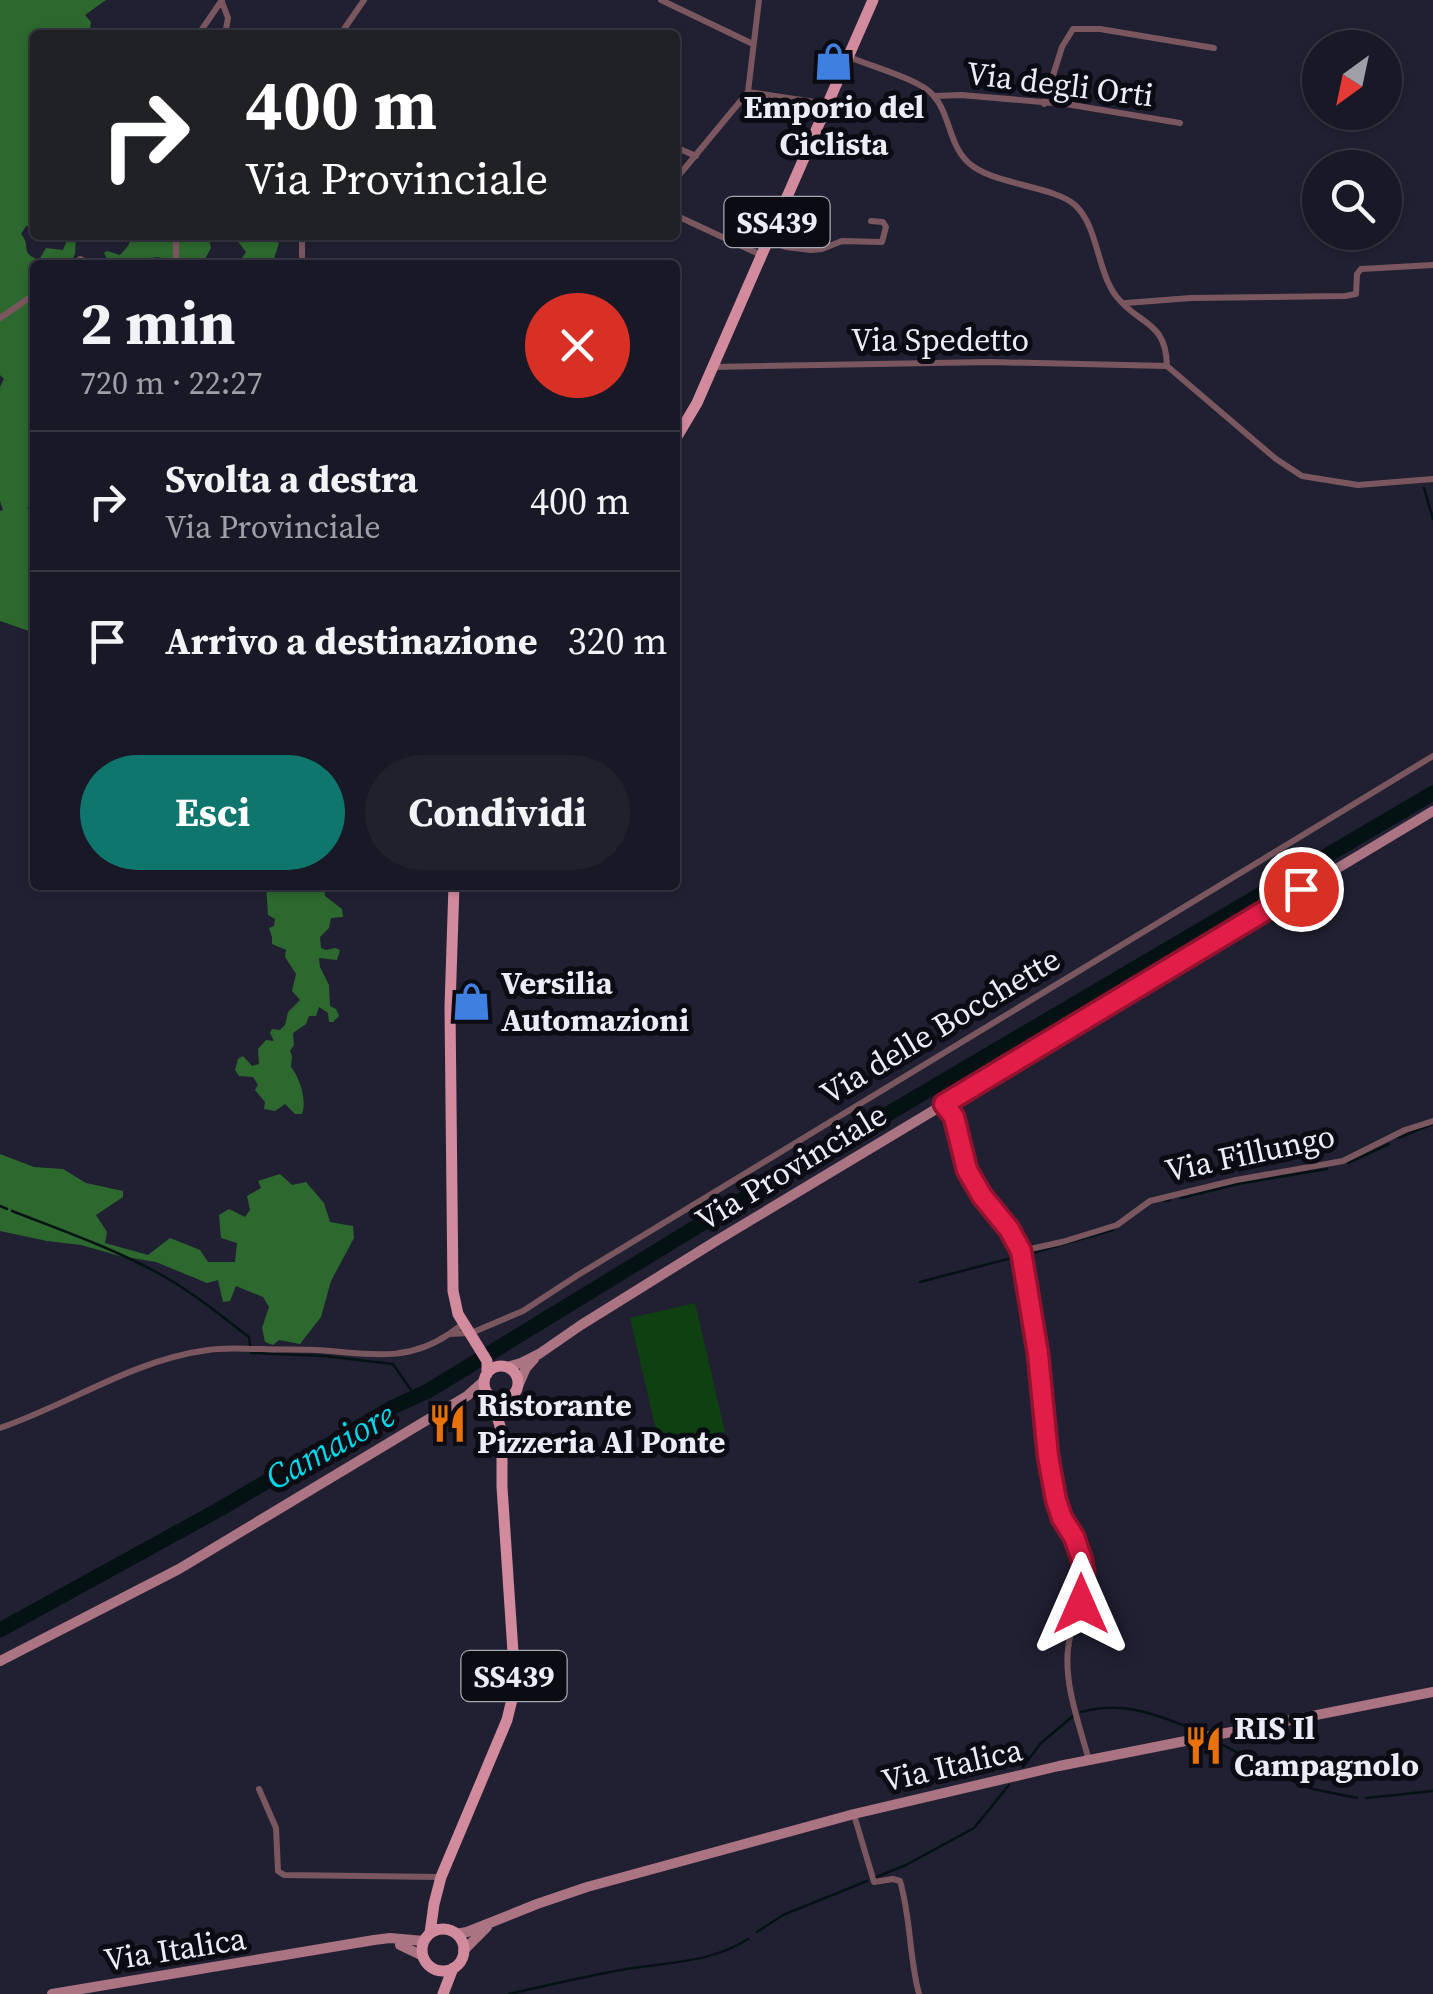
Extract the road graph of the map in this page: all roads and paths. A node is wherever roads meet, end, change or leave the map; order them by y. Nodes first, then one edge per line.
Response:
1 (221, 0) edge
2 (364, 0) edge
3 (661, 0) edge
4 (760, 0) edge
5 (873, 0) edge
6 (201, 30) edge
7 (226, 30) edge
8 (343, 30) edge
9 (754, 44) junction
10 (1214, 48) dead end
11 (849, 57) junction
12 (748, 92) junction
13 (935, 96) junction
14 (828, 104) junction
15 (1044, 104) junction
16 (1180, 123) dead end
17 (680, 149) edge
18 (696, 156) junction
19 (680, 174) edge
20 (680, 217) edge
21 (871, 221) dead end
22 (769, 242) junction
23 (762, 255) junction
24 (1433, 265) edge
25 (30, 297) edge
26 (1124, 304) junction
27 (0, 318) edge
28 (1167, 366) junction
29 (714, 367) junction
30 (680, 432) edge
31 (1432, 480) edge
32 (1433, 756) edge
33 (1433, 811) edge
34 (454, 890) edge
35 (944, 1104) junction
36 (1433, 1121) edge
37 (1021, 1251) junction
38 (469, 1332) junction
39 (538, 1354) junction
40 (493, 1370) junction
41 (515, 1390) junction
42 (490, 1395) junction
43 (467, 1396) junction
44 (0, 1428) edge
45 (502, 1432) junction
46 (0, 1662) edge
47 (1433, 1692) edge
48 (1089, 1761) junction
49 (259, 1789) dead end
50 (854, 1814) junction
51 (441, 1877) junction
52 (434, 1904) junction
53 (492, 1922) junction
54 (453, 1932) junction
55 (427, 1937) junction
56 (364, 1943) junction
57 (463, 1951) junction
58 (423, 1956) junction
59 (434, 1968) junction
60 (453, 1968) junction
61 (52, 1994) edge
62 (441, 1994) edge
63 (919, 1994) edge

1 - 6 street
1 - 7 street
2 - 8 street
3 - 9 street
4 - 9 street
5 - 11 main road, SS439
9 - 12 street
10 - 15 street
11 - 13 street
11 - 14 main road, SS439
12 - 14 street
12 - 18 street
13 - 15 street, Via degli Orti
13 - 26 street
14 - 22 main road, SS439
15 - 16 street, Via degli Orti
17 - 18 street
18 - 19 street
20 - 23 street
21 - 22 street
22 - 23 main road, SS439
23 - 29 main road, SS439
24 - 26 street
25 - 27 street
26 - 28 street
28 - 29 street, Via Spedetto
28 - 31 street
29 - 30 main road, SS439
32 - 38 street, Via delle Bocchette
33 - 35 main road, Via Provinciale
34 - 38 main road
35 - 37 street
35 - 39 main road, Via Provinciale
36 - 37 street, Via Fillungo
37 - 48 street
38 - 40 main road
38 - 44 street, Via delle Bocchette
39 - 40 main road, Via Provinciale
39 - 41 main road, Via Provinciale
40 - 41 main road
40 - 42 main road
40 - 43 main road, Via Provinciale
41 - 42 main road
41 - 45 main road
42 - 43 main road, Via Provinciale
42 - 45 main road, SS439
43 - 46 main road, Via Provinciale
45 - 51 main road, SS439
47 - 48 main road, Via Italica
48 - 50 main road, Via Italica
49 - 51 street
50 - 53 main road, Via Italica
50 - 63 street
51 - 52 main road, SS439
52 - 54 main road
52 - 55 main road, SS439
53 - 54 main road, Via Italica
53 - 57 main road, Via Italica
54 - 55 main road
54 - 57 main road
55 - 56 main road, Via Italica
55 - 58 main road, SS439
56 - 58 main road, Via Italica
56 - 61 main road, Via Italica
57 - 60 main road
58 - 59 main road
59 - 60 main road
59 - 62 main road
60 - 62 main road

